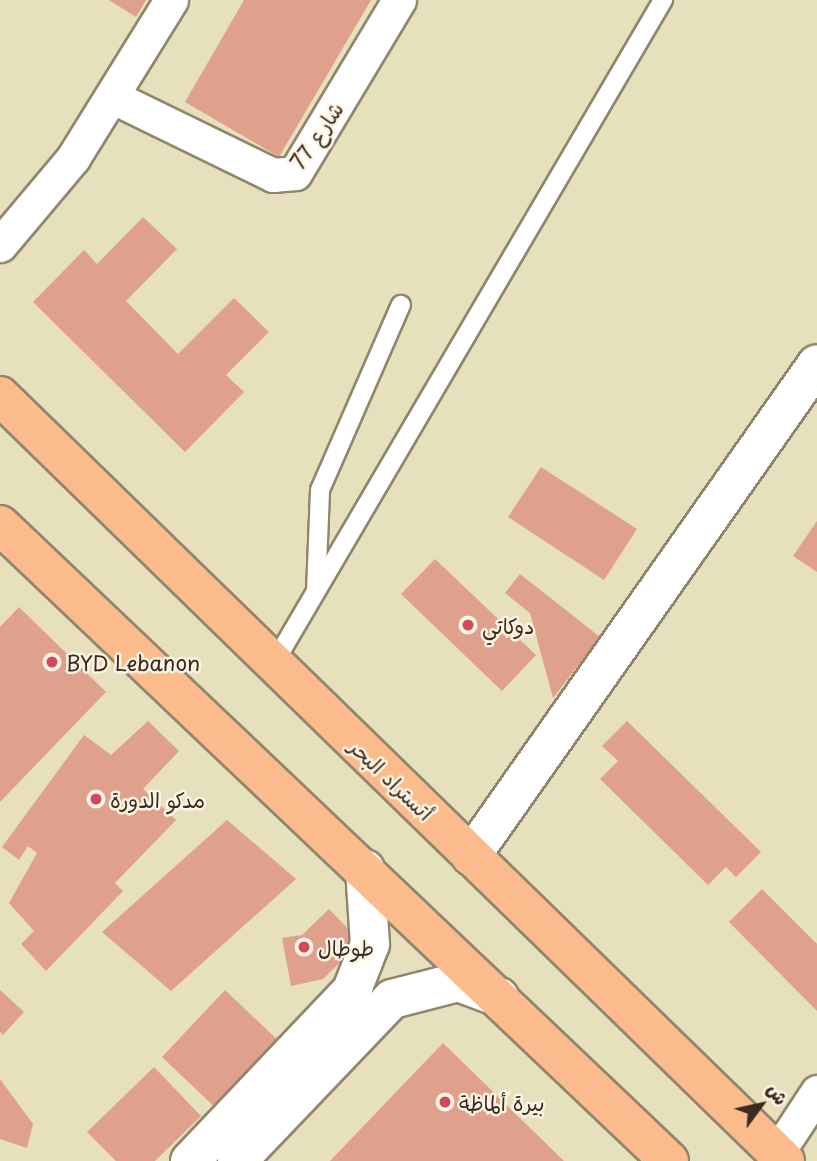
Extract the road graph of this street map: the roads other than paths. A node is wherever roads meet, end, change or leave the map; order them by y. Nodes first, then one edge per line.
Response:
1 (171, 0) edge
2 (399, 0) edge
3 (663, 0) edge
4 (113, 97) junction
5 (0, 245) edge
6 (401, 305) dead end
7 (817, 365) edge
8 (0, 396) edge
9 (0, 525) edge
10 (316, 591) junction
11 (274, 663) junction
12 (471, 856) junction
13 (365, 869) junction
14 (499, 997) junction
15 (817, 1093) edge
16 (781, 1157) edge
17 (190, 1161) edge
18 (237, 1161) edge
19 (668, 1161) edge

1 - 4 street
2 - 4 street, شارع 77
3 - 10 lane
4 - 5 street
6 - 10 lane
7 - 12 street
8 - 11 highway, أتستراد البحر
9 - 13 highway
10 - 11 lane
11 - 12 highway, أتستراد البحر
12 - 16 highway, أتستراد البحر
13 - 14 highway
13 - 17 street
14 - 18 street
14 - 19 highway
15 - 16 street

